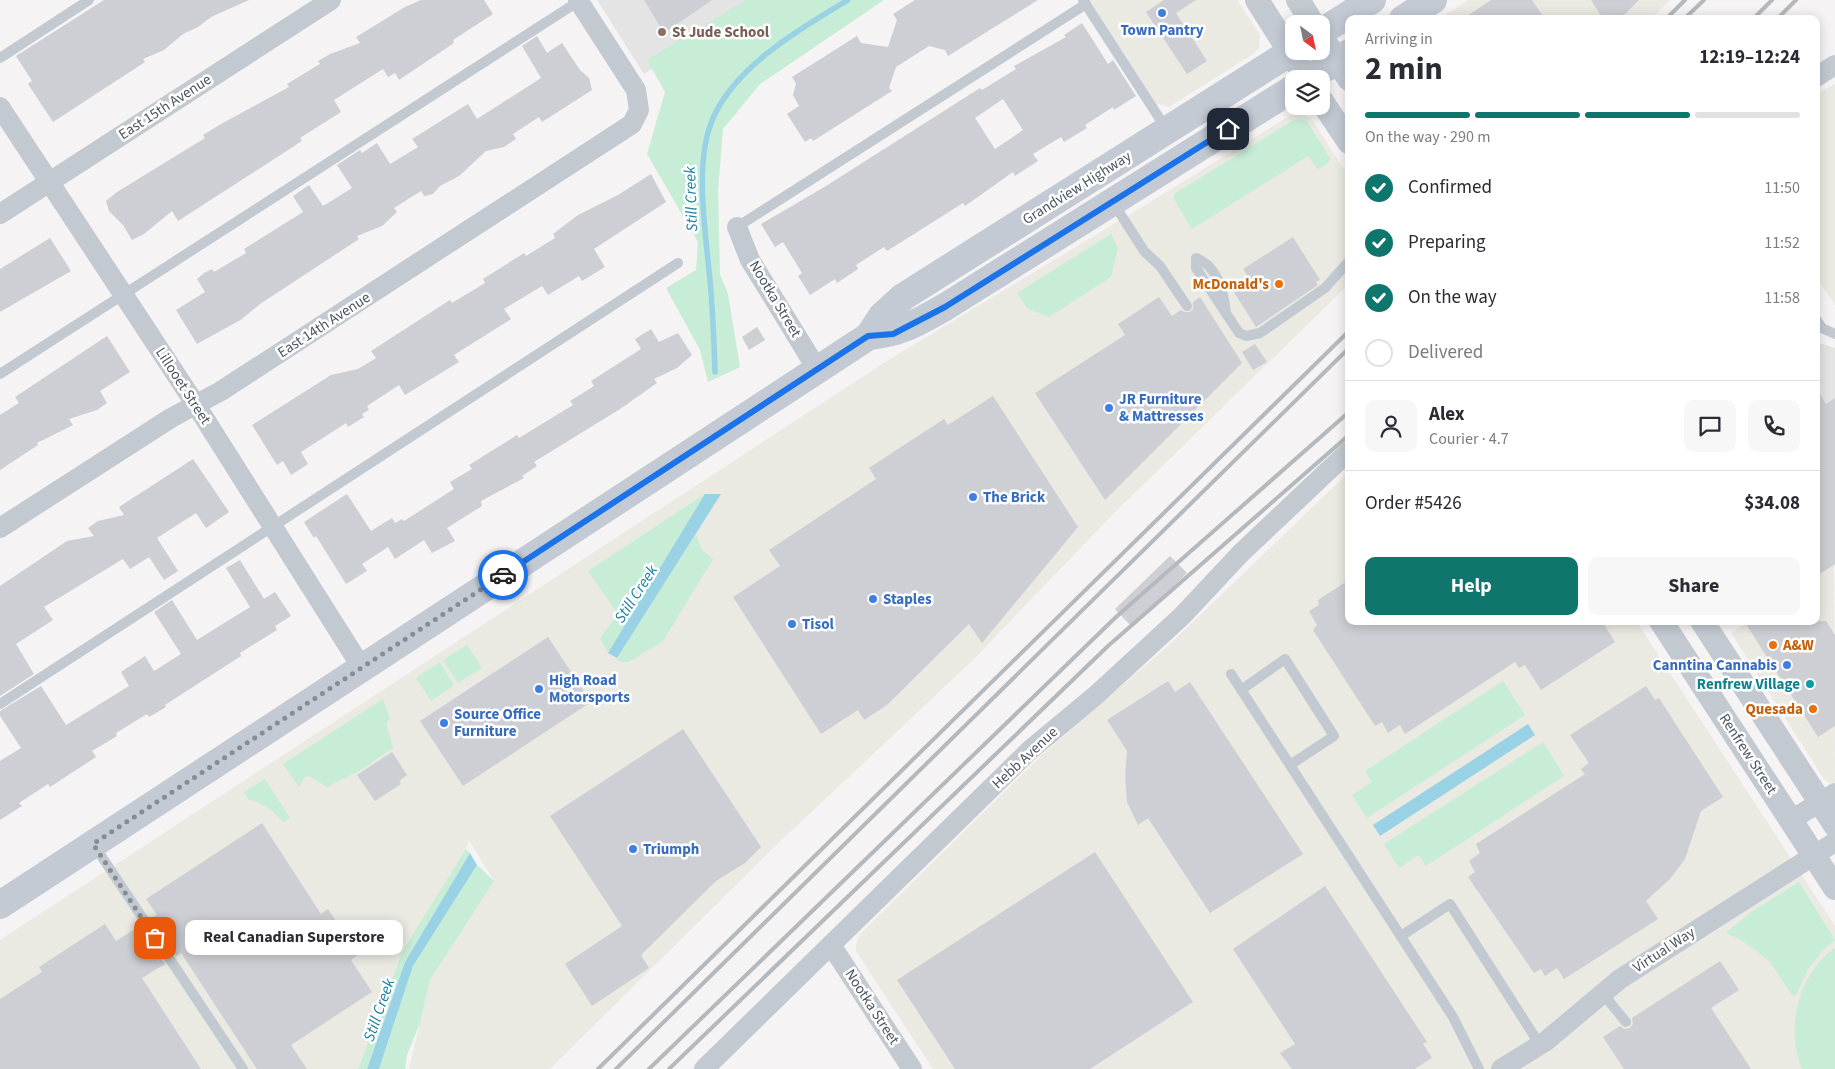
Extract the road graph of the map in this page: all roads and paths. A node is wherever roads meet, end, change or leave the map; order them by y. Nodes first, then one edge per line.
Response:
1 (89, 0) edge
2 (331, 0) edge
3 (578, 0) edge
4 (1257, 0) edge
5 (1298, 0) edge
6 (1372, 0) edge
7 (1432, 0) edge
8 (1084, 2) edge
9 (1307, 15) edge
10 (1348, 15) edge
11 (1409, 15) edge
12 (1345, 17) edge
13 (1330, 26) edge
14 (1285, 41) edge
15 (1330, 46) edge
16 (1285, 55) edge
17 (0, 58) edge
18 (1345, 64) edge
19 (1835, 65) edge
20 (1330, 70) edge
21 (1820, 74) edge
22 (1285, 94) edge
23 (0, 107) edge
24 (1330, 114) edge
25 (1167, 131) junction
26 (1345, 136) edge
27 (48, 182) junction
28 (1113, 203) junction
29 (0, 214) edge
30 (737, 227) joint
31 (1196, 258) dead end
32 (678, 263) dead end
33 (1345, 266) edge
34 (122, 295) junction
35 (1186, 306) dead end
36 (1820, 330) edge
37 (1835, 334) edge
38 (868, 336) junction
39 (817, 369) junction
40 (0, 374) edge
41 (196, 405) junction
42 (1345, 455) edge
43 (272, 525) junction
44 (0, 528) edge
45 (1664, 625) edge
46 (1705, 625) edge
47 (362, 668) junction
48 (1230, 674) dead end
49 (1241, 690) junction
50 (0, 704) edge
51 (1290, 765) junction
52 (1827, 798) edge
53 (1791, 820) junction
54 (1835, 825) edge
55 (1835, 842) edge
56 (93, 844) junction
57 (1814, 855) junction
58 (1835, 888) edge
59 (0, 905) edge
60 (1401, 936) junction
61 (831, 945) junction
62 (1603, 994) junction
63 (1626, 1022) dead end
64 (1540, 1045) junction
65 (243, 1069) edge
66 (704, 1069) edge
67 (912, 1069) edge
68 (1479, 1069) edge
69 (1501, 1069) edge

1 - 17 lane
2 - 27 street, East 15th Avenue
3 - 34 lane
3 - 41 street, East 14th Avenue
4 - 14 street
5 - 9 street
6 - 10 main road
7 - 11 main road
8 - 25 lane
8 - 30 lane
12 - 13 main road
15 - 18 street
16 - 25 main road, Grandview Highway
18 - 20 main road
19 - 21 street
22 - 28 main road, Grandview Highway
23 - 27 street, Lillooet Street
24 - 26 street
25 - 38 main road, Grandview Highway
27 - 29 street, East 15th Avenue
27 - 34 street, Lillooet Street
28 - 35 lane
28 - 38 main road, Grandview Highway
30 - 39 street, Nootka Street
31 - 33 lane
32 - 43 lane
34 - 40 lane
34 - 41 street, Lillooet Street
36 - 37 lane
38 - 39 main road, Grandview Highway
39 - 47 main road, Grandview Highway
41 - 43 street, Lillooet Street
41 - 44 street, East 14th Avenue
42 - 61 street, Hebb Avenue
43 - 47 street, Lillooet Street
43 - 50 lane
45 - 53 street, Renfrew Street
46 - 52 street
47 - 56 main road, Grandview Highway
48 - 49 lane
49 - 51 lane
49 - 51 lane
51 - 60 lane
52 - 53 street
52 - 54 street
53 - 57 street, Renfrew Street
55 - 57 street, Virtual Way
56 - 59 main road, Grandview Highway
56 - 65 lane
57 - 58 street, Renfrew Street
57 - 62 street, Virtual Way
60 - 64 lane
60 - 68 lane
61 - 66 street, Hebb Avenue
61 - 67 street, Nootka Street
62 - 63 lane
62 - 64 street, Virtual Way
64 - 69 street, Virtual Way

